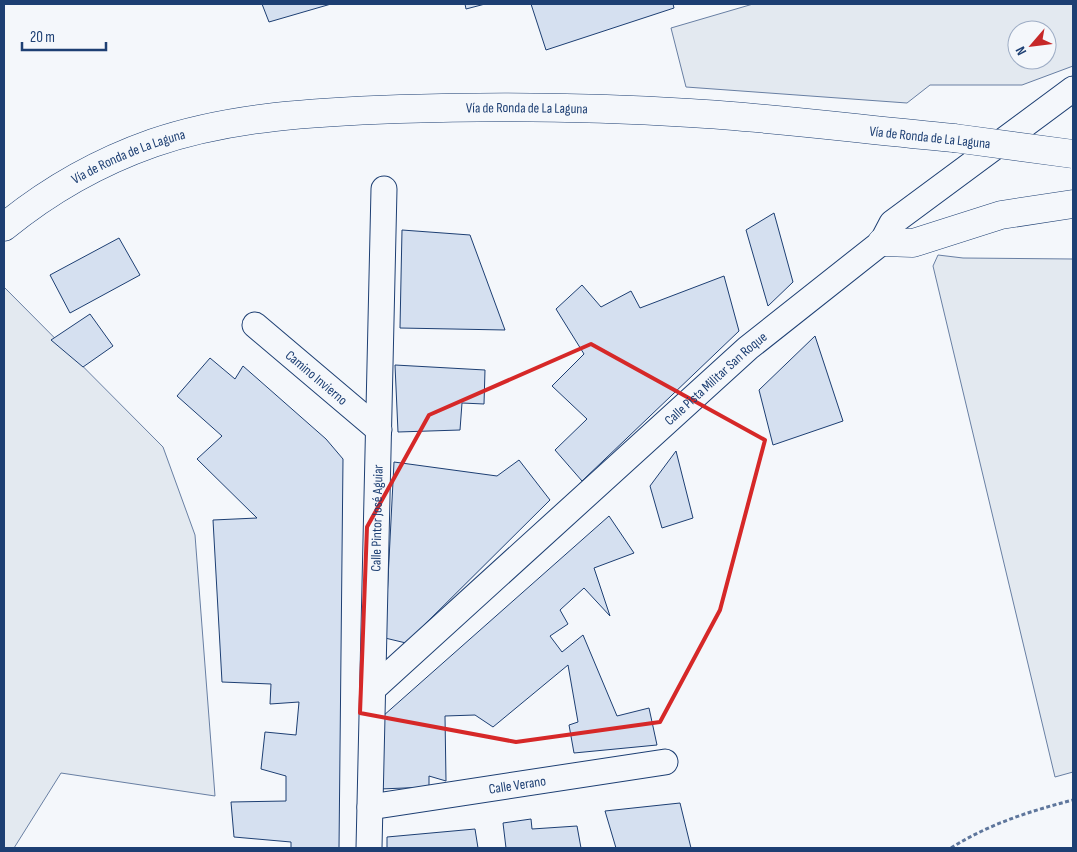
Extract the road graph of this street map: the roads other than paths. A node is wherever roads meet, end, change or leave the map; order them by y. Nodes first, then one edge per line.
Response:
1 (1073, 90) edge
2 (1073, 154) edge
3 (384, 189) dead end
4 (1073, 204) edge
5 (4, 227) edge
6 (882, 242) junction
7 (255, 325) dead end
8 (379, 430) junction
9 (374, 688) junction
10 (666, 762) dead end
11 (370, 807) junction
12 (369, 848) edge

1 - 6 street, Calle Pista Militar San Roque
2 - 5 main road, Vía de Ronda de La Laguna, bridge
3 - 8 street, Calle Pintor José Aguiar
4 - 6 main road
6 - 9 street, Calle Pista Militar San Roque
7 - 8 street, Camino Invierno
8 - 9 street, Calle Pintor José Aguiar
9 - 11 street, Calle Pintor José Aguiar
10 - 11 street, Calle Verano
11 - 12 street, Calle Pintor José Aguiar

